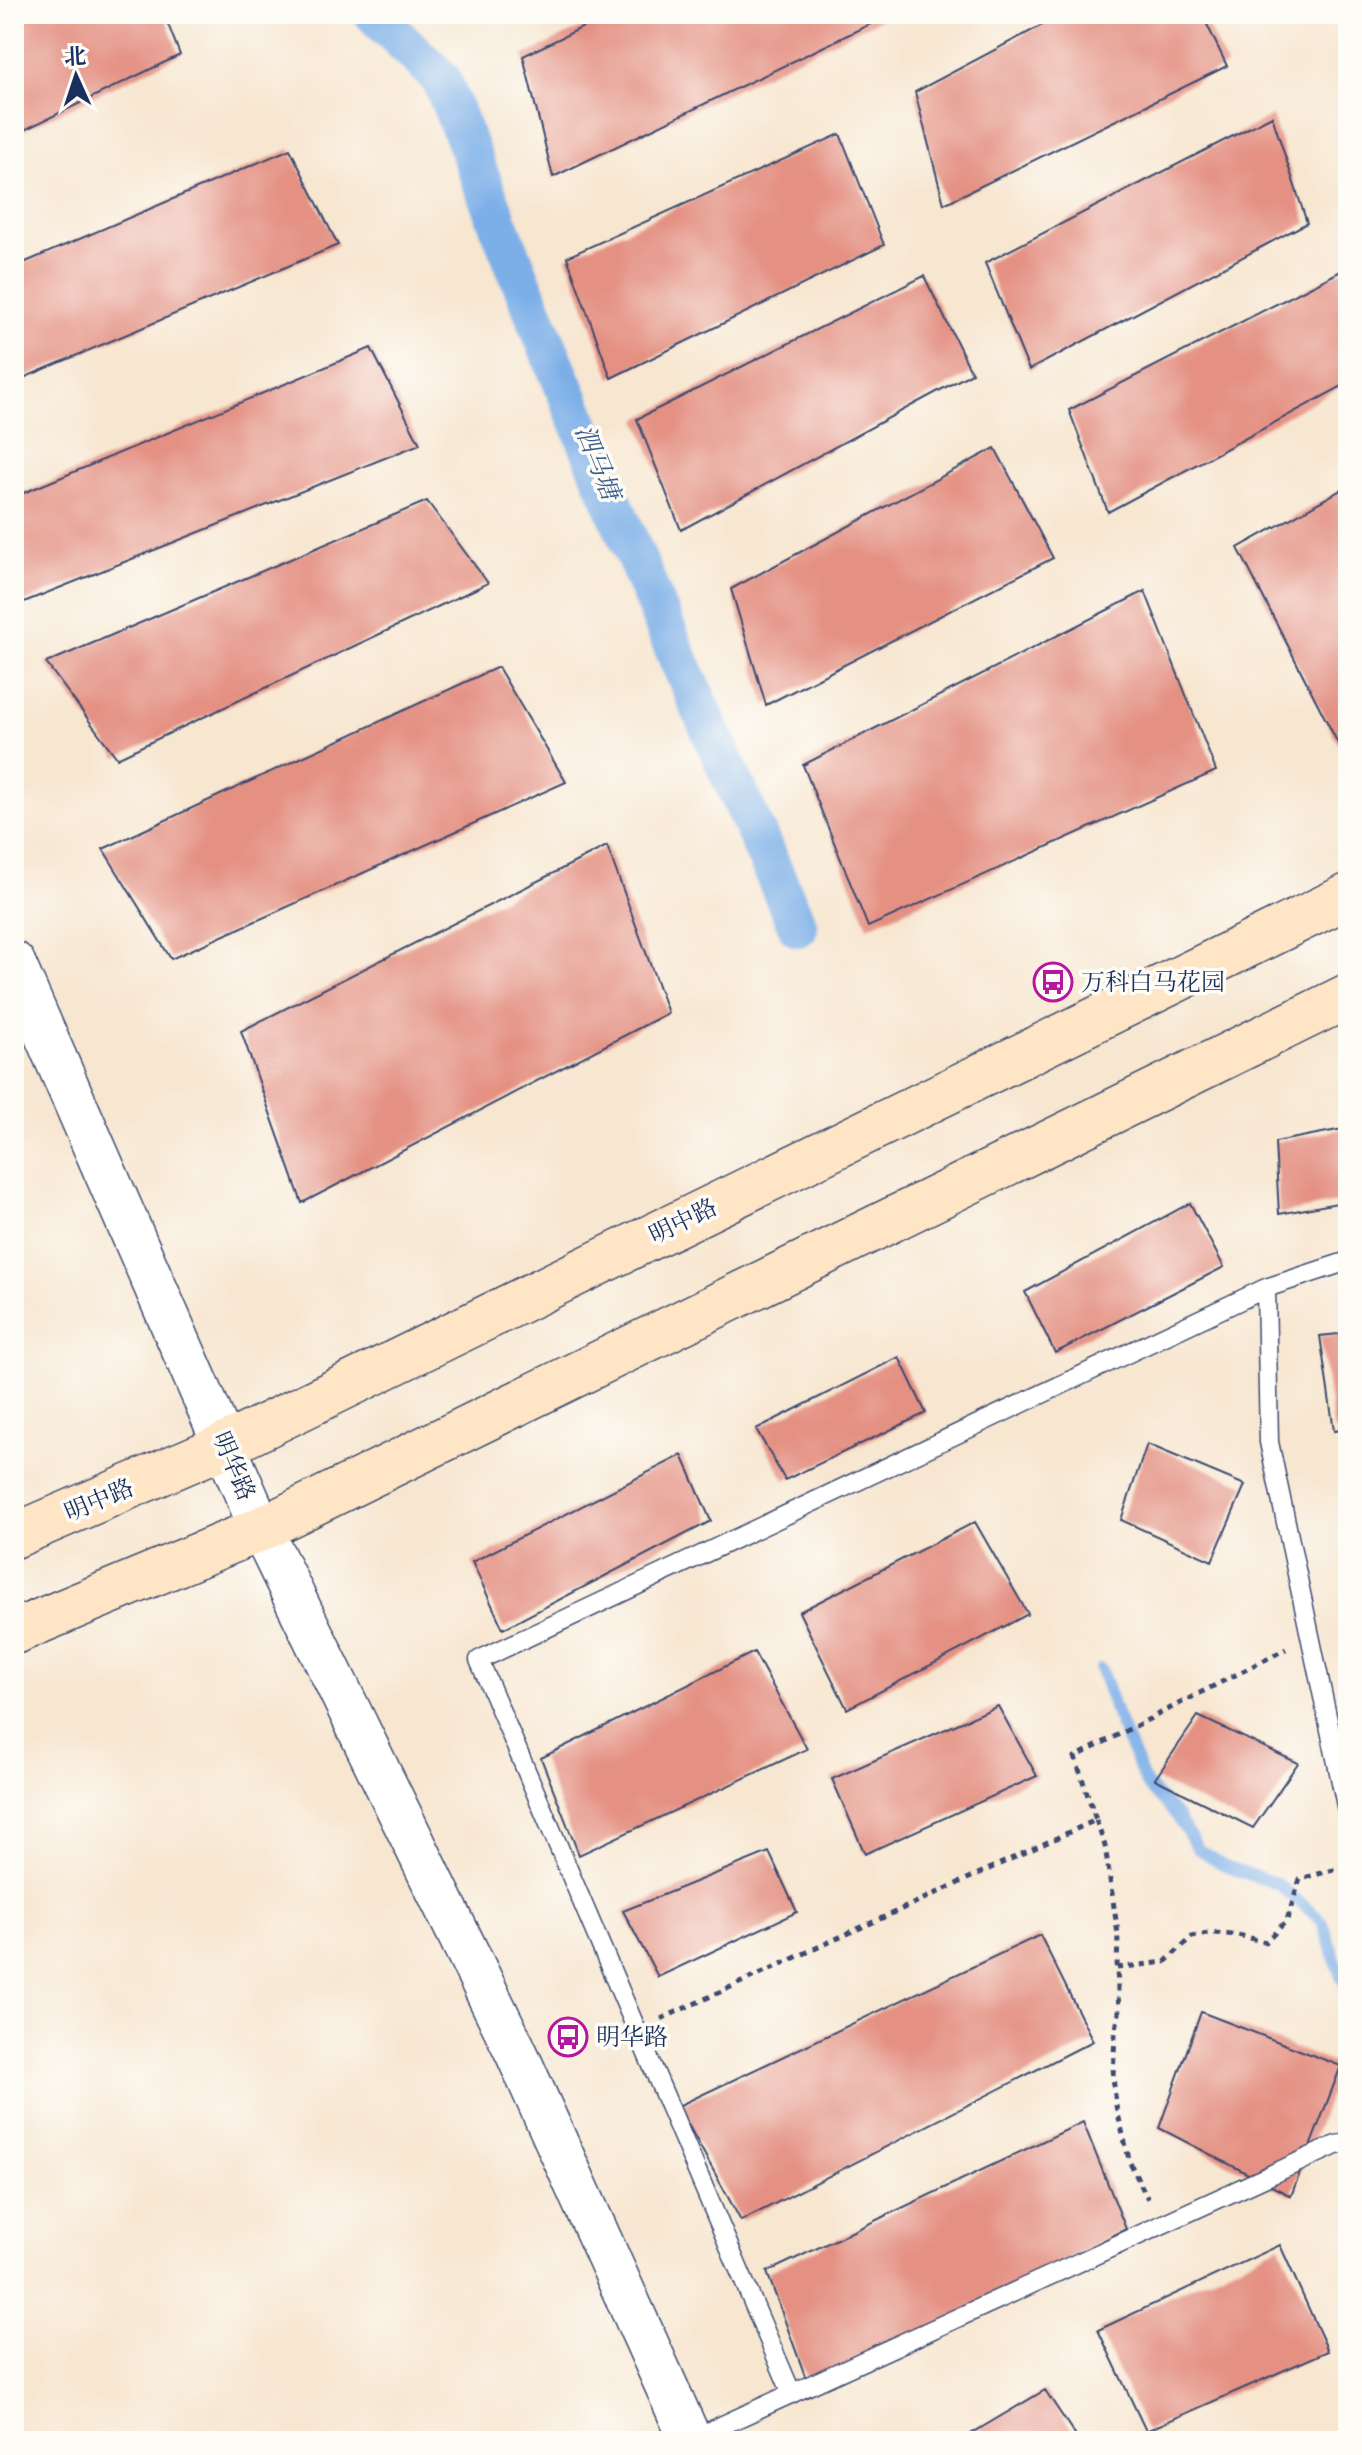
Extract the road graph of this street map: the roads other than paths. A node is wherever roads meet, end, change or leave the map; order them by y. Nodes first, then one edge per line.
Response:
1 (1348, 896) edge
2 (14, 963) edge
3 (1348, 996) edge
4 (1348, 1261) edge
5 (1266, 1288) junction
6 (226, 1445) junction
7 (261, 1529) junction
8 (14, 1536) edge
9 (14, 1632) edge
10 (1348, 1815) edge
11 (1348, 2143) edge
12 (792, 2394) junction
13 (690, 2441) edge

1 - 6 main road, 明中路
2 - 6 street, 明华路
3 - 7 main road
4 - 5 lane
5 - 10 lane
5 - 12 lane
6 - 7 street, 明华路
6 - 8 main road, 明中路
7 - 9 main road
7 - 13 street, 明华路
11 - 12 lane
12 - 13 lane

